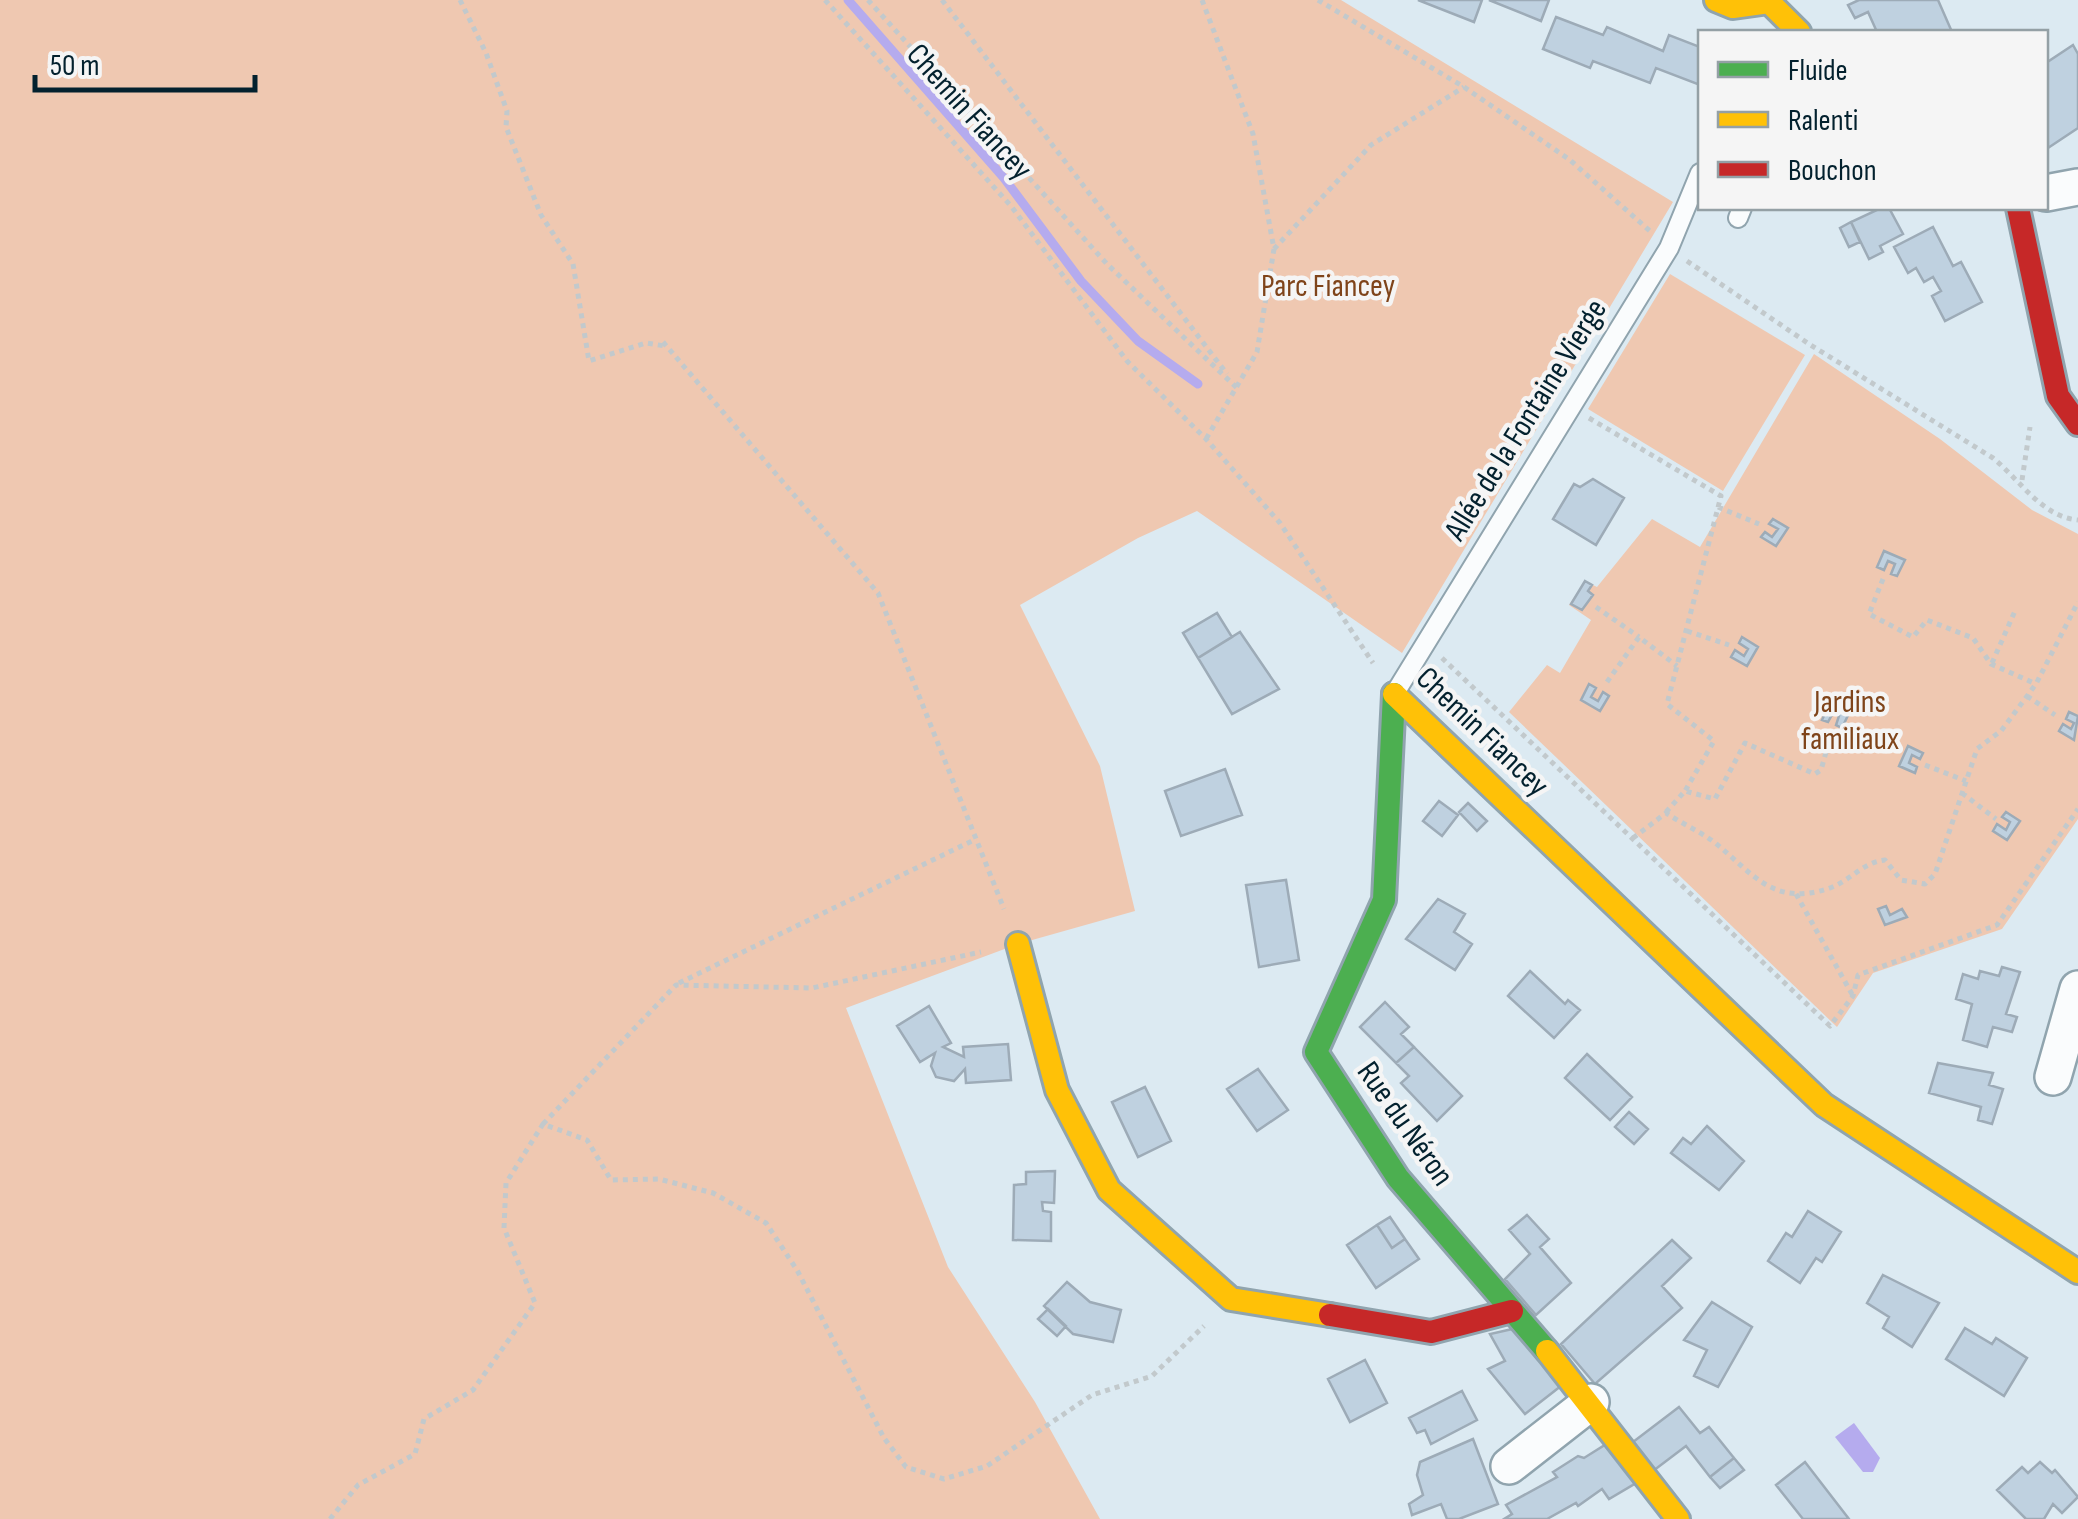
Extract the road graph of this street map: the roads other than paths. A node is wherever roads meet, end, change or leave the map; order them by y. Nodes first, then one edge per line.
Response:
1 (1716, 0) edge
2 (1767, 6) edge
3 (1796, 30) edge
4 (1698, 178) edge
5 (2078, 186) edge
6 (2048, 193) edge
7 (2018, 210) edge
8 (2078, 424) edge
9 (1394, 694) junction
10 (1018, 944) road end
11 (2078, 990) edge
12 (2053, 1078) dead end
13 (2078, 1272) edge
14 (1512, 1311) junction
15 (1592, 1402) junction
16 (1510, 1466) dead end
17 (1678, 1519) edge

1 - 2 street
2 - 3 street
4 - 9 lane, Allée de la Fontaine Vierge
5 - 6 street
7 - 8 street
9 - 13 street, Chemin Fiancey
9 - 14 street, Rue du Néron
10 - 14 street
11 - 12 street
14 - 15 street, Rue du Néron
15 - 16 street
15 - 17 street, Rue du Néron

